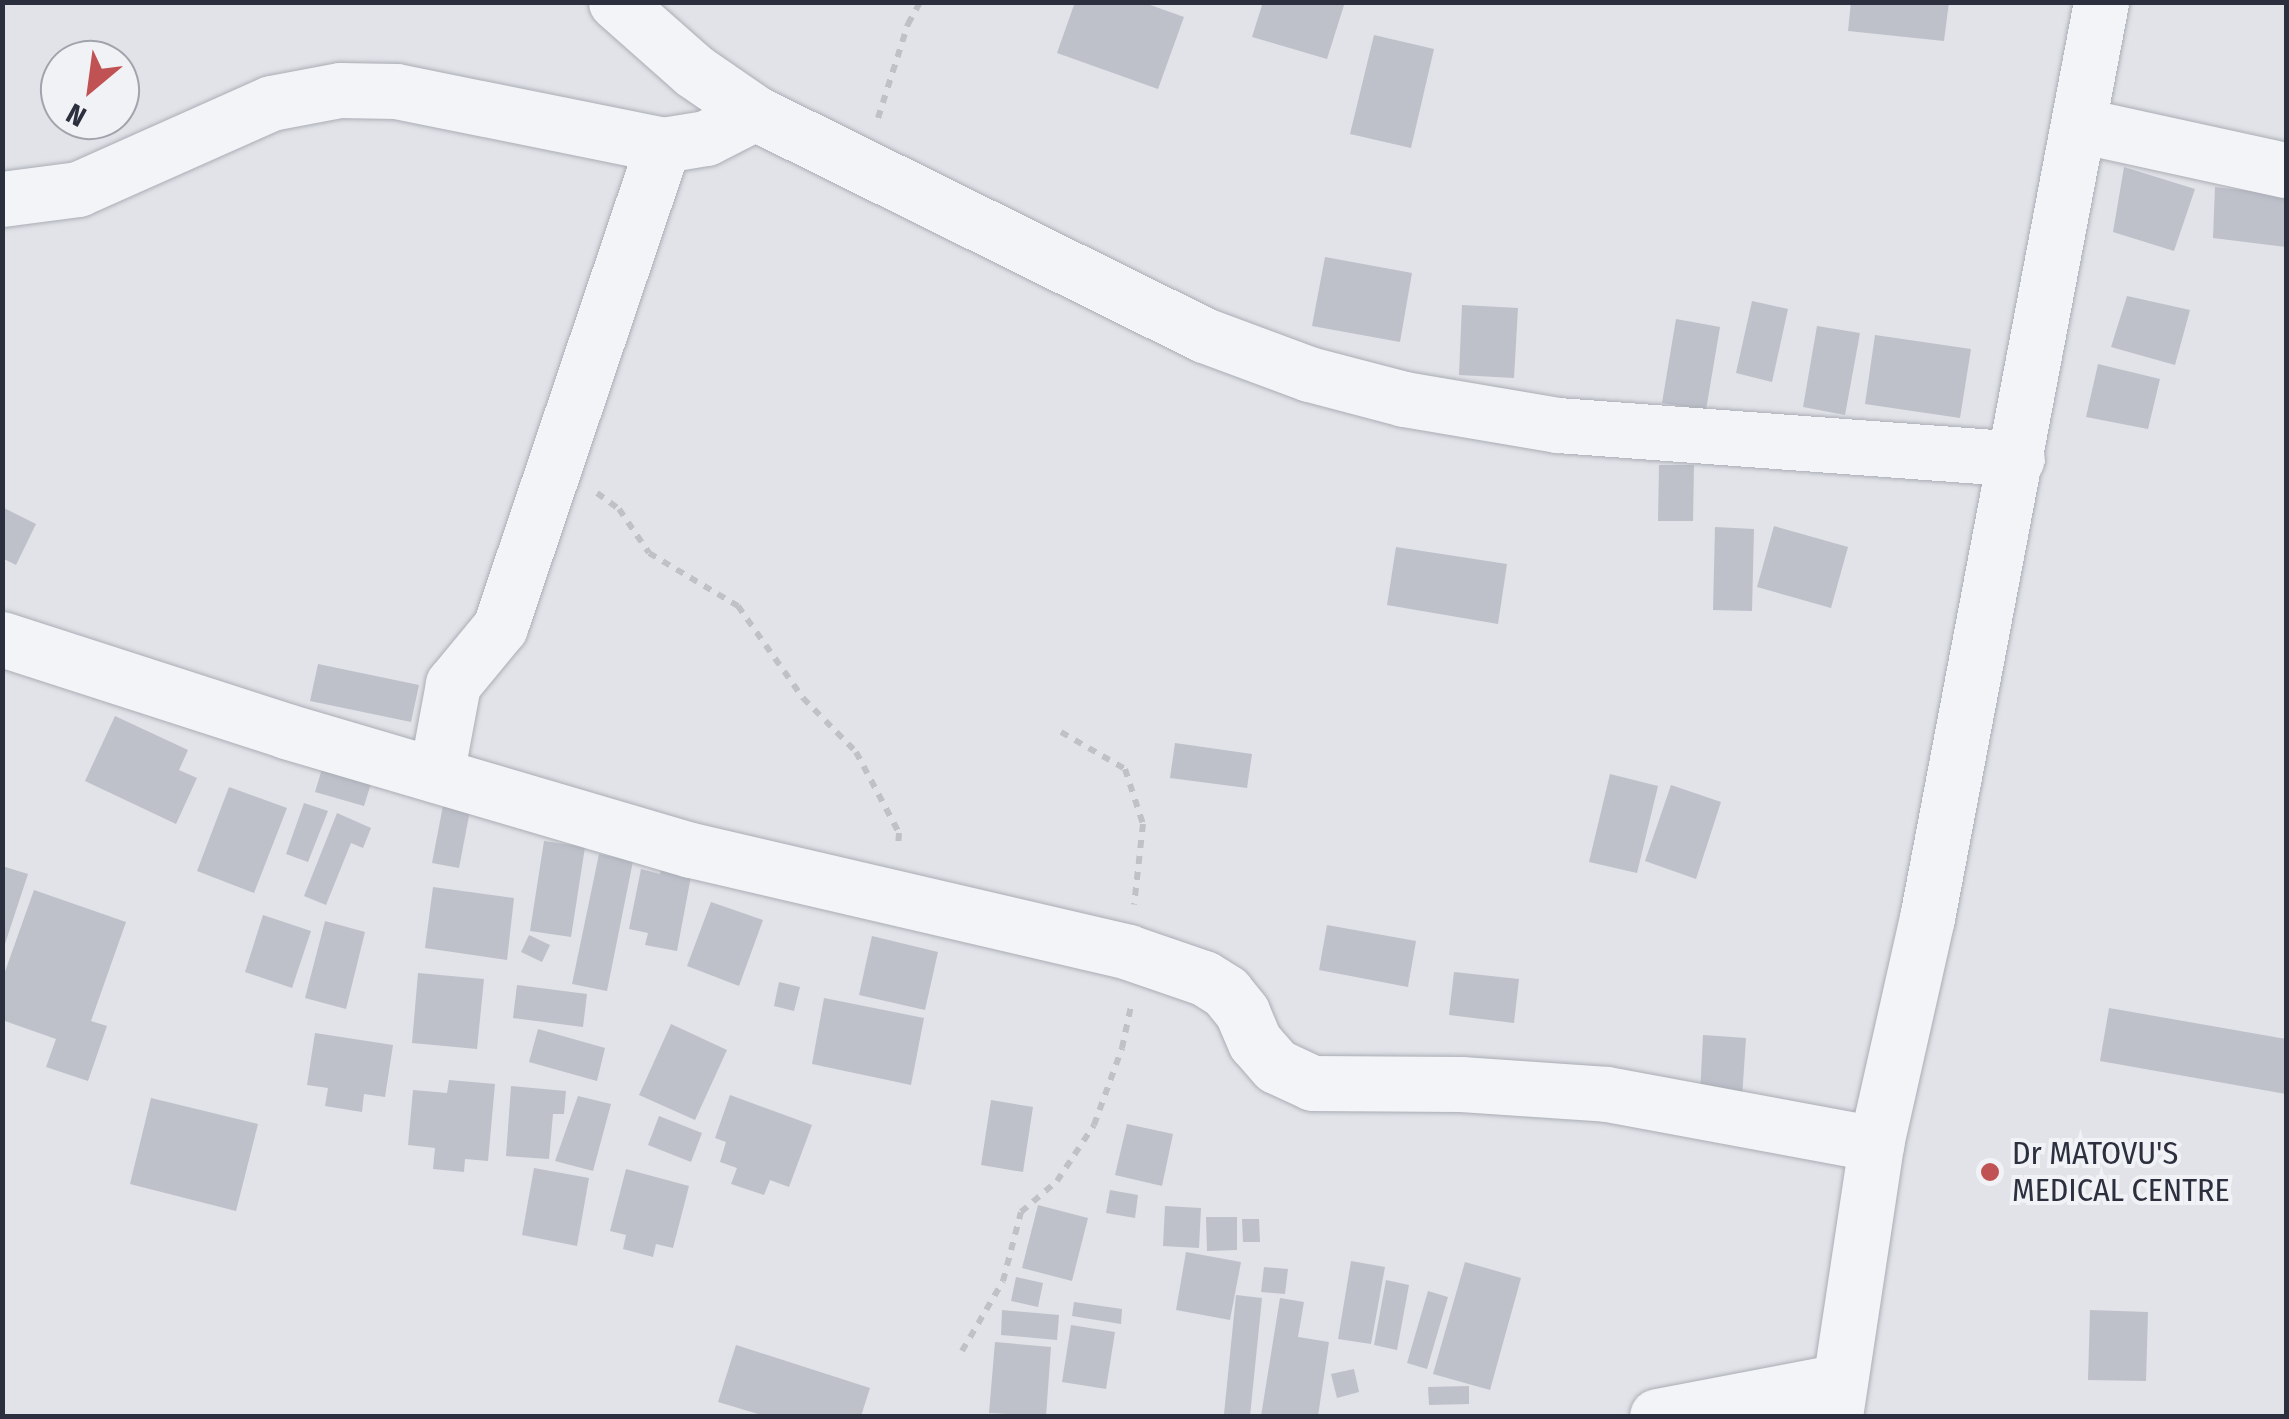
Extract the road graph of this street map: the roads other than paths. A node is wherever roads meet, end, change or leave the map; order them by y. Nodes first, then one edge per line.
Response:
1 (616, 2) edge
2 (2102, 2) edge
3 (755, 114) junction
4 (2079, 124) junction
5 (663, 145) junction
6 (2286, 170) edge
7 (2, 200) edge
8 (2016, 459) junction
9 (2, 639) edge
10 (436, 775) junction
11 (1876, 1144) junction
12 (1838, 1399) edge
13 (1658, 1416) edge

1 - 3 street
2 - 4 street
3 - 5 street
3 - 8 street
4 - 6 street
4 - 8 street
5 - 7 street
5 - 10 street
8 - 11 street
9 - 10 street
10 - 11 street
11 - 12 street
12 - 13 street

